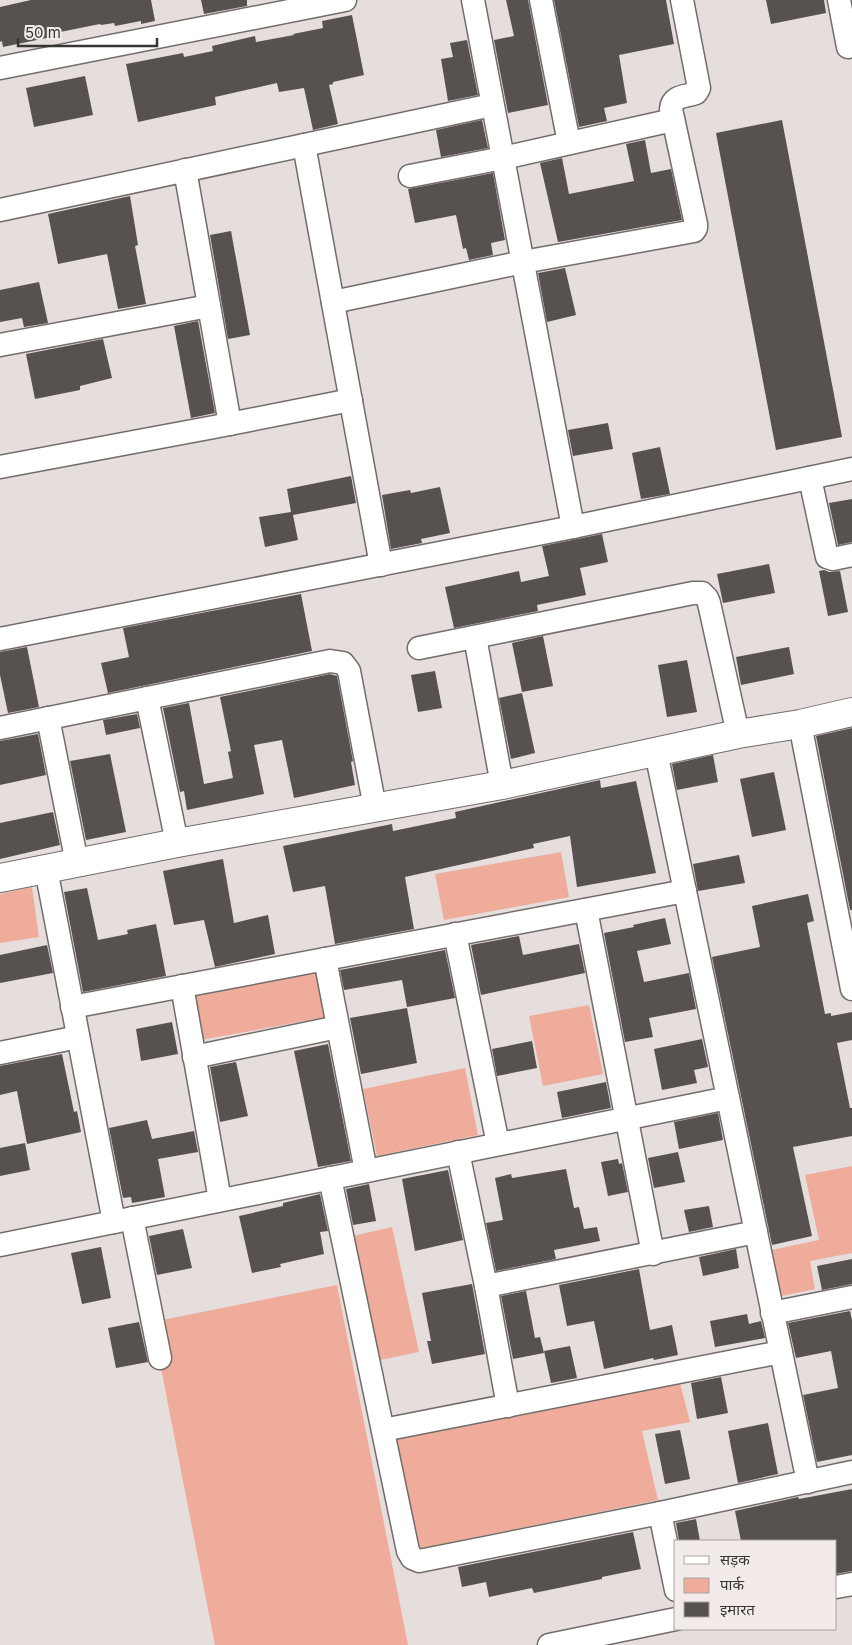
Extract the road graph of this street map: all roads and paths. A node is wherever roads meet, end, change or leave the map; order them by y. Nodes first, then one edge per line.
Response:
1 (345, 0) edge
2 (473, 0) edge
3 (541, 0) edge
4 (682, 0) edge
5 (839, 0) edge
6 (278, 6) edge
7 (848, 47) dead end
8 (0, 68) edge
9 (492, 105) junction
10 (673, 120) junction
11 (569, 143) junction
12 (304, 145) junction
13 (503, 158) junction
14 (185, 170) junction
15 (410, 176) dead end
16 (0, 210) edge
17 (524, 262) junction
18 (332, 302) junction
19 (209, 306) junction
20 (0, 345) edge
21 (351, 400) junction
22 (230, 424) junction
23 (0, 467) edge
24 (852, 469) edge
25 (810, 478) junction
26 (573, 527) junction
27 (852, 555) edge
28 (381, 565) junction
29 (475, 637) junction
30 (0, 639) edge
31 (419, 648) dead end
32 (147, 698) junction
33 (852, 712) edge
34 (48, 718) junction
35 (800, 724) junction
36 (0, 728) edge
37 (738, 734) junction
38 (656, 752) junction
39 (502, 785) junction
40 (375, 808) junction
41 (177, 843) junction
42 (77, 863) junction
43 (46, 869) junction
44 (0, 878) edge
45 (685, 891) junction
46 (586, 910) junction
47 (456, 934) junction
48 (847, 939) edge
49 (325, 959) junction
50 (182, 986) junction
51 (852, 989) edge
52 (72, 1006) junction
53 (338, 1027) junction
54 (78, 1037) junction
55 (0, 1053) edge
56 (194, 1057) junction
57 (728, 1098) junction
58 (626, 1118) junction
59 (498, 1144) junction
60 (458, 1152) junction
61 (366, 1171) junction
62 (330, 1178) junction
63 (220, 1200) junction
64 (123, 1220) junction
65 (756, 1232) junction
66 (0, 1245) edge
67 (652, 1254) junction
68 (486, 1286) junction
69 (852, 1297) edge
70 (772, 1313) junction
71 (781, 1352) junction
72 (160, 1358) dead end
73 (508, 1406) junction
74 (383, 1430) junction
75 (852, 1472) edge
76 (808, 1482) junction
77 (660, 1513) junction
78 (674, 1580) edge
79 (852, 1584) edge
80 (837, 1587) edge
81 (674, 1619) edge
82 (549, 1645) edge

1 - 6 street
2 - 9 street
3 - 11 street
4 - 10 street
5 - 7 street
6 - 8 street
9 - 12 street
9 - 13 street
10 - 11 street
10 - 17 street
11 - 13 street
12 - 14 street
12 - 18 street
13 - 15 street
13 - 17 street
14 - 16 street
14 - 19 street
17 - 18 street
17 - 26 street
18 - 21 street
19 - 20 street
19 - 22 street
21 - 22 street
21 - 28 street
22 - 23 street
24 - 25 street
25 - 26 street
25 - 27 street
26 - 28 street
28 - 30 street
29 - 31 street
29 - 37 street
29 - 39 street
32 - 34 street
32 - 40 street
32 - 41 street
33 - 35 street
34 - 36 street
34 - 42 street
35 - 37 street
35 - 48 street
37 - 38 street
38 - 39 street
38 - 45 street
39 - 40 street
40 - 41 street
41 - 42 street
42 - 43 street
43 - 44 street
43 - 52 street
45 - 46 street
45 - 57 street
46 - 47 street
46 - 58 street
47 - 49 street
47 - 59 street
48 - 51 street
49 - 50 street
49 - 53 street
50 - 52 street
50 - 56 street
52 - 54 street
53 - 56 street
53 - 61 street
54 - 55 street
54 - 64 street
56 - 63 street
57 - 58 street
57 - 65 street
58 - 59 street
58 - 67 street
59 - 60 street
60 - 61 street
60 - 68 street
61 - 62 street
62 - 63 street
62 - 74 street
63 - 64 street
64 - 66 street
64 - 72 street
65 - 67 street
65 - 70 street
67 - 68 street
68 - 73 street
69 - 70 street
70 - 71 street
71 - 73 street
71 - 76 street
73 - 74 street
74 - 77 street
75 - 76 street
76 - 77 street
77 - 78 street
79 - 80 street
81 - 82 street

